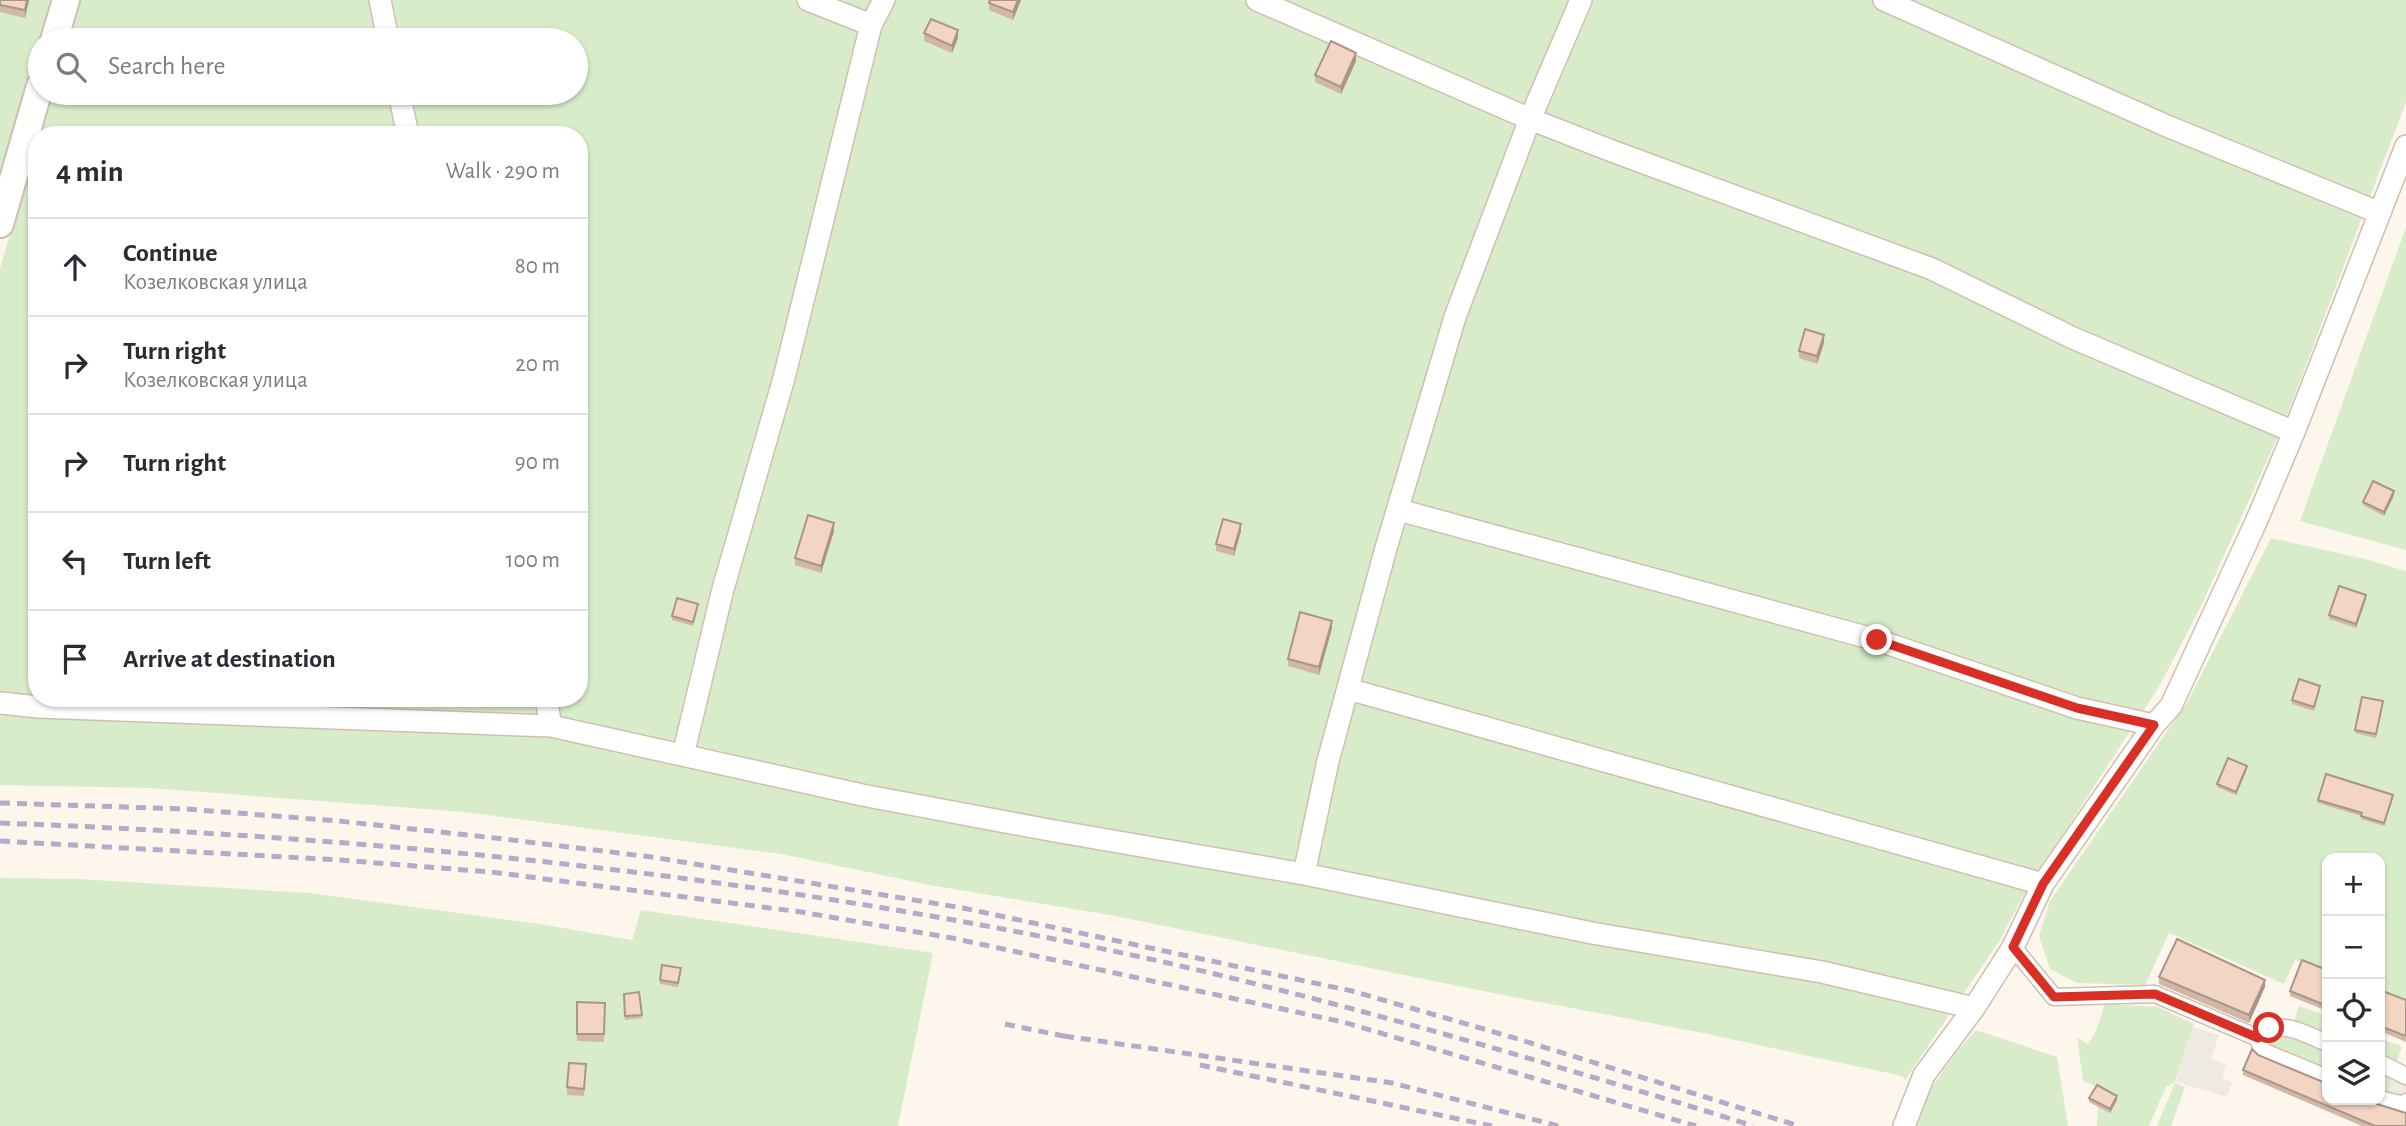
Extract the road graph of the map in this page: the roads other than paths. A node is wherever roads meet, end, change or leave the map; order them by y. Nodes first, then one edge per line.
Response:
1 (66, 0) edge
2 (380, 0) edge
3 (808, 0) edge
4 (884, 0) edge
5 (1256, 0) edge
6 (1581, 0) edge
7 (1884, 0) edge
8 (871, 25) junction
9 (58, 28) edge
10 (386, 28) edge
11 (34, 105) edge
12 (402, 105) edge
13 (1530, 119) junction
14 (28, 126) edge
15 (406, 126) edge
16 (28, 127) edge
17 (2406, 146) edge
18 (2380, 213) junction
19 (0, 224) edge
20 (2294, 432) junction
21 (1399, 510) junction
22 (1348, 689) junction
23 (0, 703) edge
24 (28, 706) edge
25 (38, 707) edge
26 (548, 707) edge
27 (2154, 725) junction
28 (551, 726) junction
29 (683, 755) junction
30 (1304, 874) junction
31 (2043, 884) junction
32 (2013, 947) junction
33 (1974, 1008) junction
34 (2258, 1038) junction
35 (2324, 1042) edge
36 (2385, 1066) edge
37 (2322, 1076) edge
38 (2406, 1076) edge
39 (2385, 1100) edge
40 (2406, 1102) edge
41 (1904, 1126) edge

1 - 9 street
2 - 10 street
3 - 8 street
4 - 8 street
5 - 13 street
6 - 13 street
7 - 18 street
8 - 29 street
11 - 14 street
12 - 15 street
13 - 20 street
13 - 21 street
16 - 19 street
17 - 18 street
18 - 20 street
20 - 27 street
21 - 22 street
21 - 27 street
22 - 30 street
22 - 31 street
23 - 24 street
25 - 28 street
26 - 28 street
27 - 31 street
28 - 29 street
29 - 30 street
30 - 33 street
31 - 32 street
32 - 33 street
32 - 34 street
33 - 41 street
34 - 35 street
34 - 37 street
36 - 38 street
39 - 40 street

